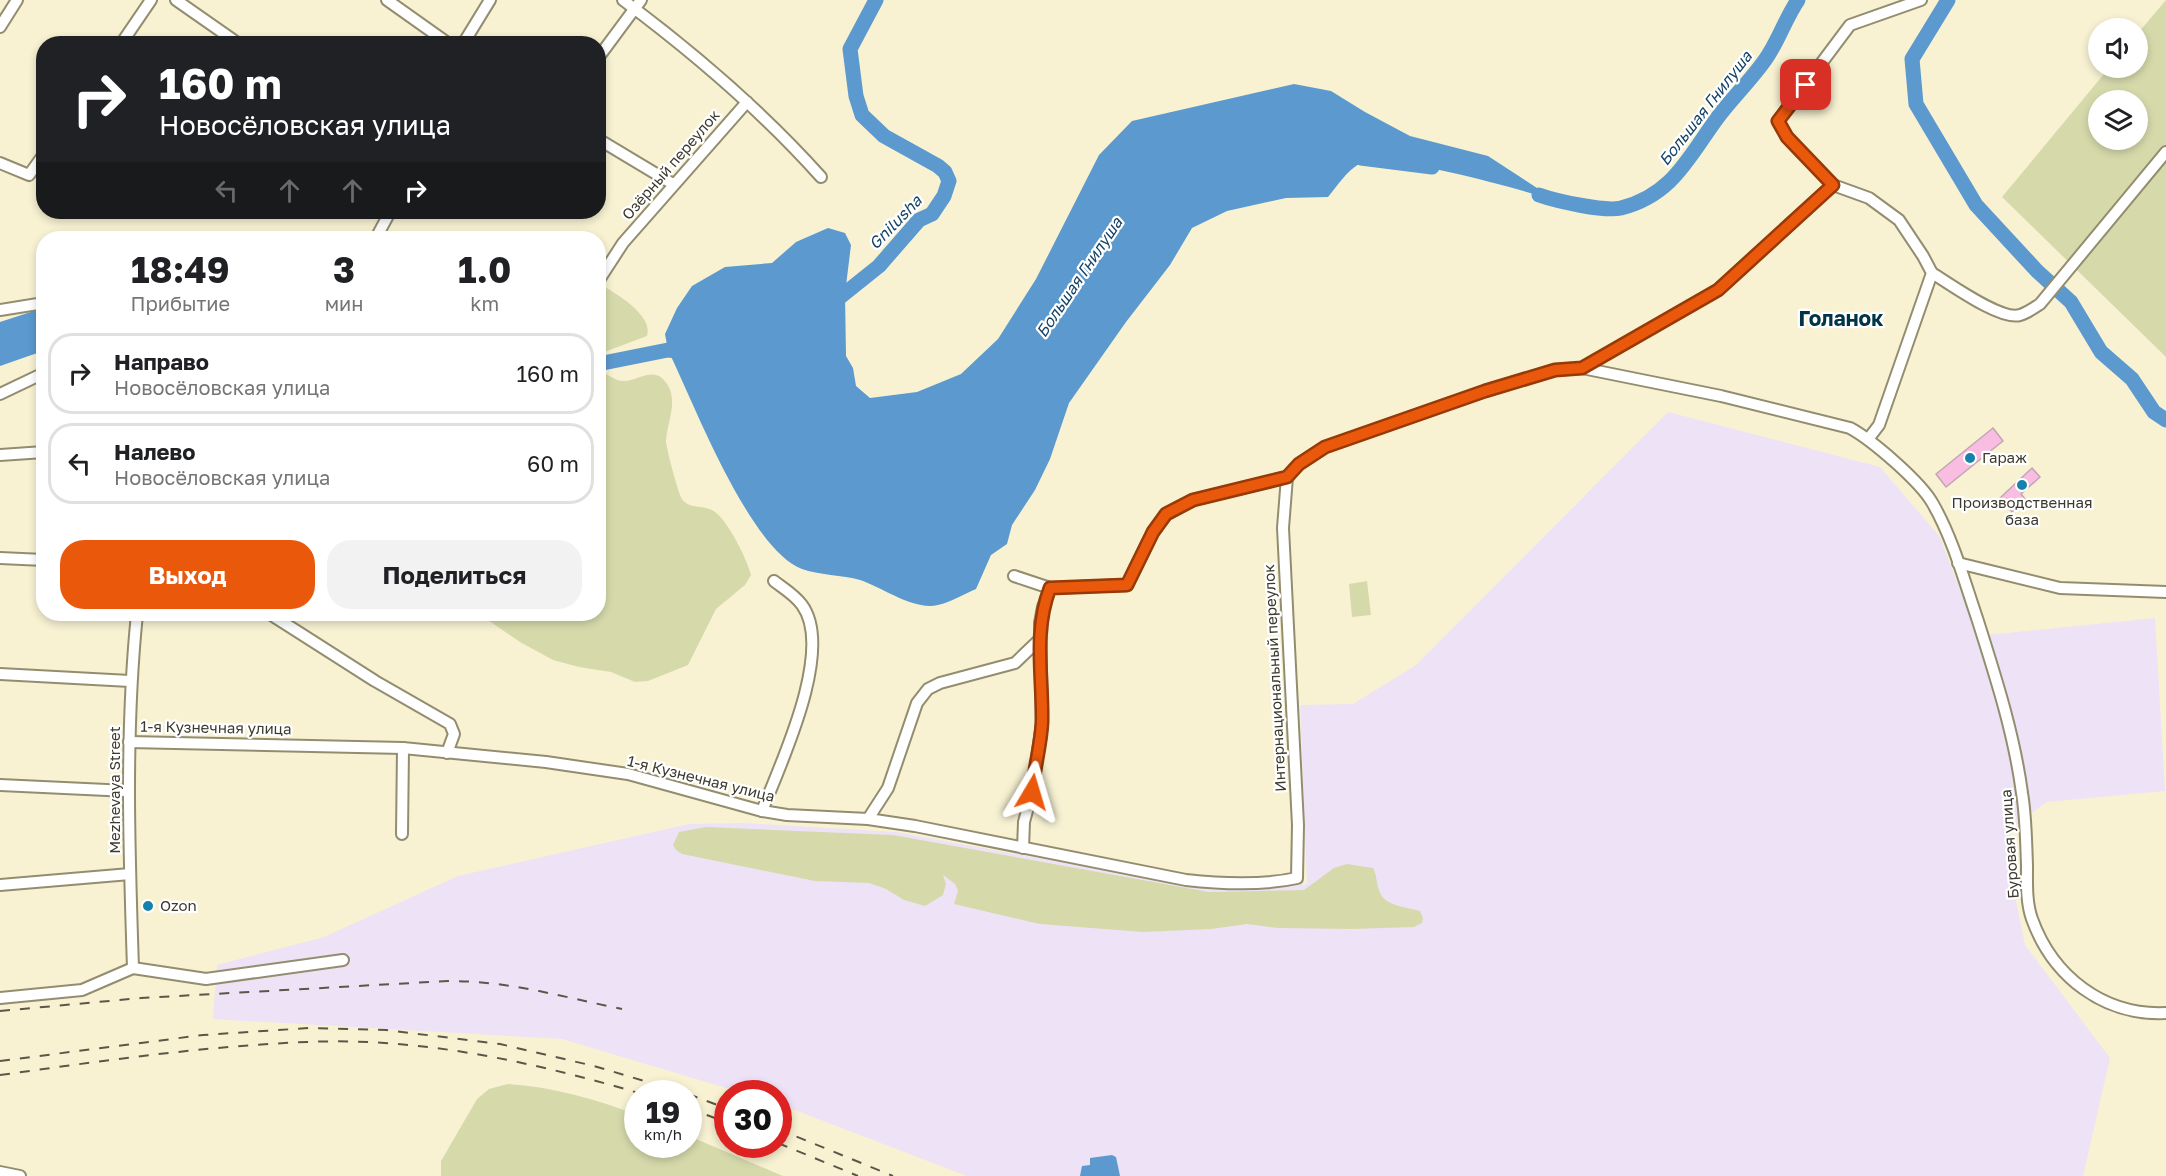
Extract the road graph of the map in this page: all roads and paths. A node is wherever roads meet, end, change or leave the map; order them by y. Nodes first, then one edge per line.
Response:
1 (17, 0) edge
2 (151, 0) edge
3 (176, 0) edge
4 (387, 0) edge
5 (490, 0) edge
6 (623, 0) edge
7 (1921, 0) edge
8 (638, 4) edge
9 (0, 27) edge
10 (126, 36) edge
11 (227, 36) edge
12 (438, 36) edge
13 (468, 36) edge
14 (606, 47) edge
15 (747, 102) junction
16 (606, 144) edge
17 (2166, 152) edge
18 (0, 163) edge
19 (36, 165) edge
20 (821, 177) dead end
21 (673, 184) junction
22 (1833, 185) junction
23 (606, 269) edge
24 (1932, 273) junction
25 (36, 304) edge
26 (0, 309) edge
27 (1582, 368) junction
28 (36, 377) edge
29 (0, 394) edge
30 (1869, 438) junction
31 (36, 453) edge
32 (0, 455) edge
33 (1287, 477) junction
34 (0, 558) edge
35 (36, 560) edge
36 (1958, 563) junction
37 (1014, 576) dead end
38 (774, 581) dead end
39 (1050, 588) junction
40 (2166, 592) edge
41 (136, 621) edge
42 (281, 621) edge
43 (1040, 639) junction
44 (0, 674) edge
45 (130, 681) junction
46 (129, 742) junction
47 (403, 748) junction
48 (447, 753) junction
49 (0, 785) edge
50 (128, 790) junction
51 (762, 811) junction
52 (868, 819) junction
53 (402, 834) dead end
54 (1023, 848) junction
55 (130, 874) junction
56 (1297, 878) joint
57 (0, 885) edge
58 (343, 960) dead end
59 (133, 968) junction
60 (0, 998) edge
61 (2166, 1013) edge
62 (0, 1172) edge
63 (20, 1176) edge

1 - 9 street
2 - 10 street
3 - 11 street
4 - 12 street
5 - 13 street
6 - 8 street
7 - 22 street
8 - 14 street
8 - 15 street
15 - 20 street
15 - 21 street, Озёрный переулок
16 - 21 street
17 - 24 street
18 - 19 street
21 - 23 street, Озёрный переулок
22 - 24 street
22 - 27 street
24 - 30 street
25 - 26 street
27 - 30 street
27 - 33 street
28 - 29 street
30 - 36 street, Буровая улица
31 - 32 street
33 - 39 street
33 - 56 street, Интернациональный переулок
34 - 35 street
36 - 40 street
36 - 61 street, Буровая улица
37 - 39 street
38 - 51 street
39 - 43 street
41 - 45 street, Mezhevaya Street
42 - 48 street
43 - 52 street
43 - 54 street
44 - 45 street
45 - 46 street, Mezhevaya Street
46 - 47 street, 1-я Кузнечная улица
46 - 50 street, Mezhevaya Street
47 - 48 street, 1-я Кузнечная улица
47 - 53 street
48 - 51 street, 1-я Кузнечная улица
49 - 50 street
50 - 55 street, Mezhevaya Street
51 - 52 street, 1-я Кузнечная улица
52 - 54 street, 1-я Кузнечная улица
54 - 56 street, 1-я Кузнечная улица
55 - 57 street
55 - 59 street, Mezhevaya Street
58 - 59 street
59 - 60 street
62 - 63 street

